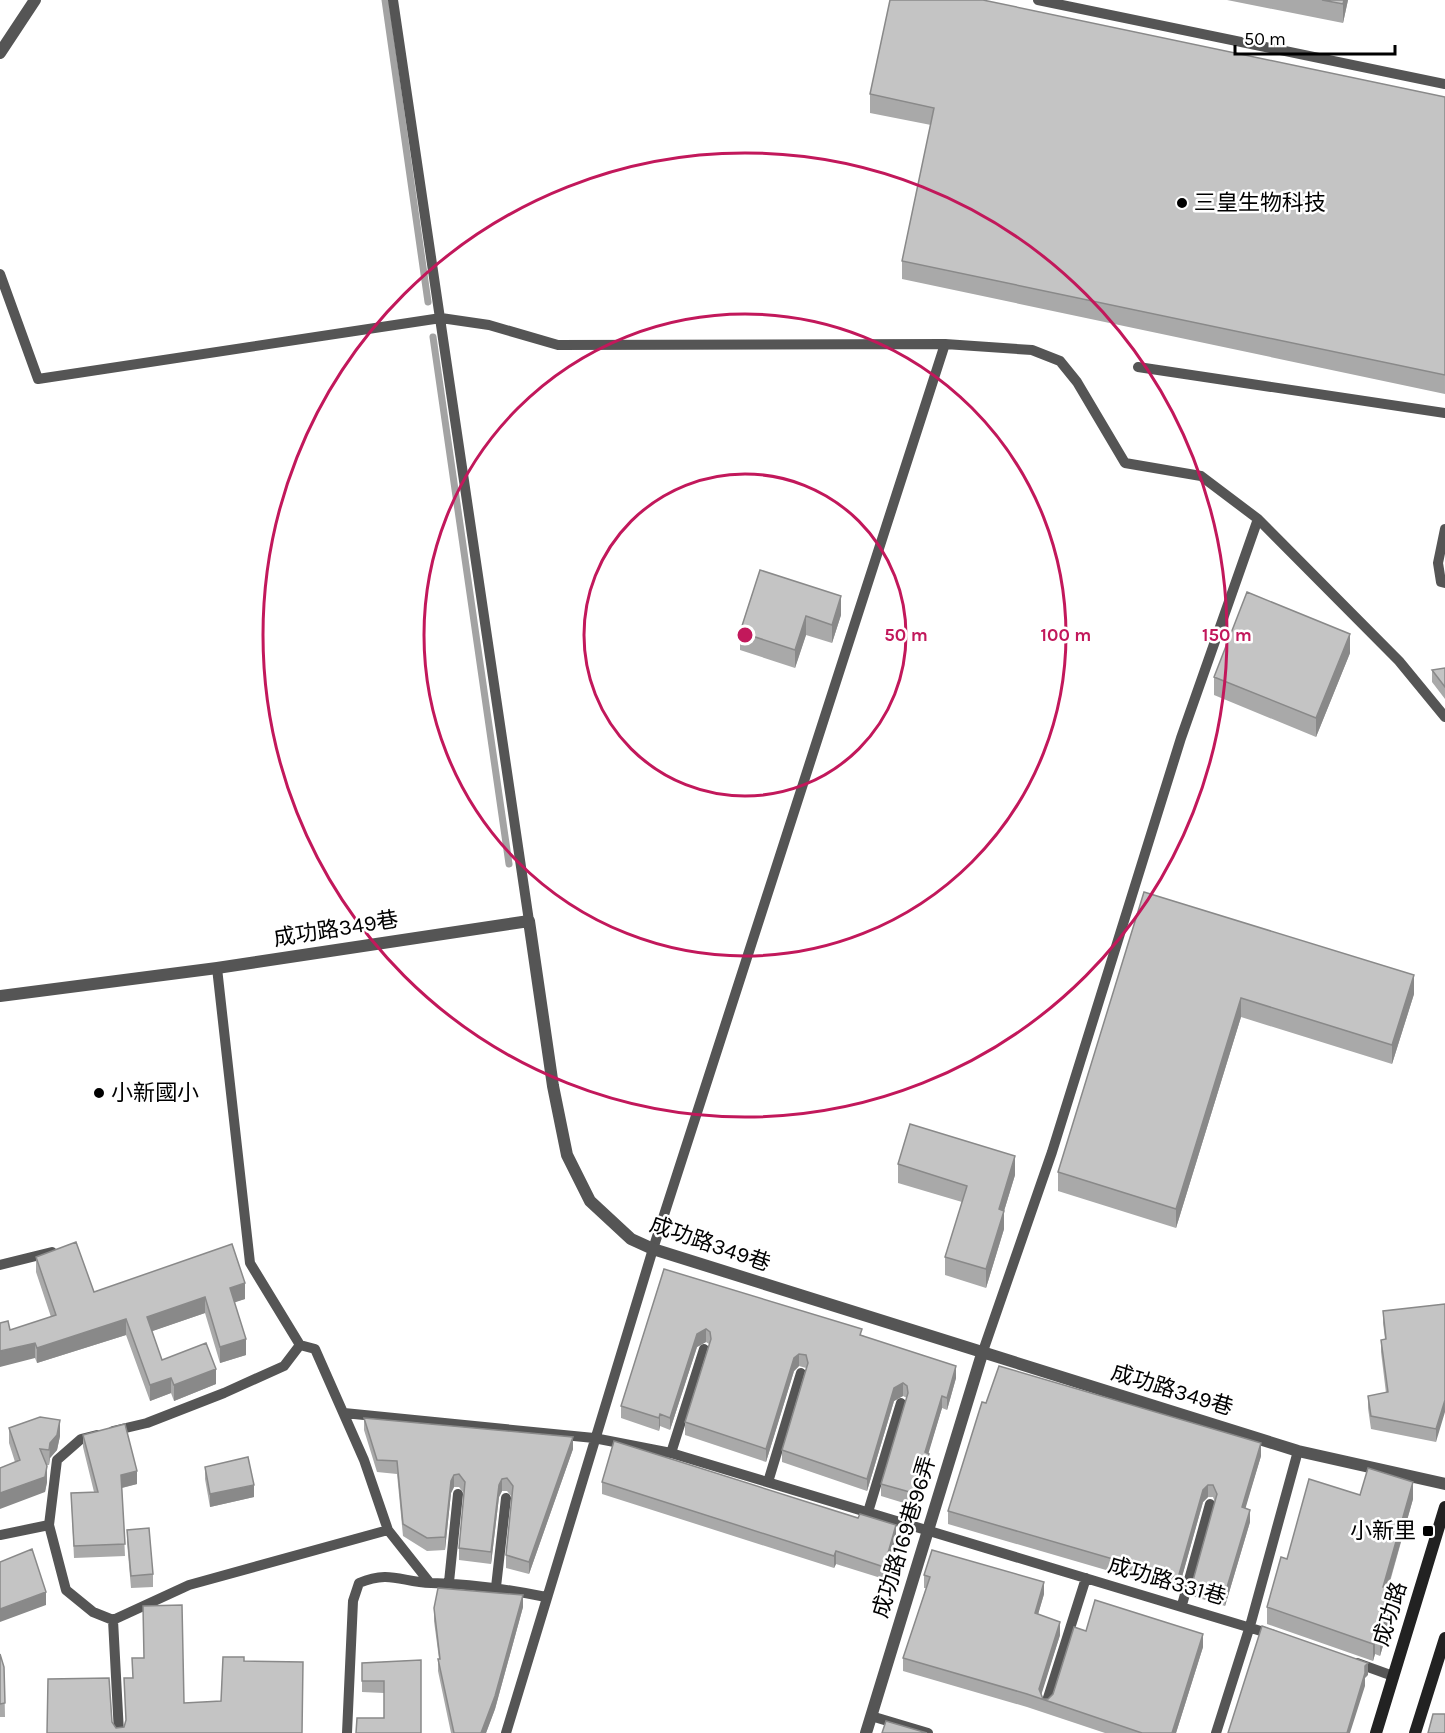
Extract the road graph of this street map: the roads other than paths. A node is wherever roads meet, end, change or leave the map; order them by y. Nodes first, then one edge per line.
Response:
1 (35, 0) edge
2 (393, 0) edge
3 (1038, 0) edge
4 (0, 53) edge
5 (1445, 84) edge
6 (0, 274) edge
7 (441, 318) junction
8 (945, 344) junction
9 (1138, 367) dead end
10 (1445, 413) edge
11 (1258, 519) junction
12 (1445, 529) edge
13 (1445, 584) edge
14 (1445, 717) edge
15 (529, 921) junction
16 (217, 969) junction
17 (0, 996) edge
18 (64, 1249) edge
19 (653, 1250) junction
20 (0, 1265) edge
21 (300, 1345) junction
22 (704, 1349) dead end
23 (982, 1354) junction
24 (801, 1373) dead end
25 (901, 1403) dead end
26 (344, 1413) junction
27 (594, 1438) junction
28 (1299, 1451) junction
29 (671, 1453) junction
30 (768, 1482) junction
31 (1445, 1484) edge
32 (458, 1494) dead end
33 (506, 1498) dead end
34 (1210, 1504) dead end
35 (1445, 1507) edge
36 (868, 1512) junction
37 (49, 1526) junction
38 (928, 1529) junction
39 (388, 1530) junction
40 (0, 1535) edge
41 (1086, 1578) junction
42 (449, 1582) junction
43 (430, 1583) junction
44 (496, 1587) junction
45 (546, 1597) junction
46 (1182, 1605) junction
47 (113, 1620) junction
48 (1250, 1626) junction
49 (1283, 1638) edge
50 (1445, 1638) edge
51 (1349, 1661) edge
52 (1394, 1676) junction
53 (1046, 1704) edge
54 (871, 1716) junction
55 (119, 1733) edge
56 (347, 1733) edge
57 (506, 1733) edge
58 (866, 1733) edge
59 (928, 1733) edge
60 (1216, 1733) edge
61 (1376, 1733) edge
62 (1416, 1733) edge

1 - 4 street
2 - 7 lane
3 - 5 lane
6 - 7 lane
7 - 8 lane
7 - 15 lane
8 - 11 lane
8 - 19 lane
9 - 10 lane
11 - 14 lane
11 - 23 lane
12 - 13 lane
15 - 16 street, 成功路349巷
15 - 19 street, 成功路349巷
16 - 17 street, 成功路349巷
16 - 21 lane
18 - 20 lane
19 - 23 street, 成功路349巷
19 - 27 lane
21 - 26 lane
21 - 37 lane
22 - 29 lane
23 - 28 street, 成功路349巷
23 - 38 street, 成功路169巷96弄
24 - 30 lane
25 - 36 lane
26 - 27 lane, 成功路331巷
26 - 39 lane
27 - 29 lane, 成功路331巷
27 - 45 lane
28 - 31 street, 成功路349巷
28 - 48 lane
29 - 30 lane, 成功路331巷
30 - 36 lane, 成功路331巷
32 - 42 lane
33 - 44 lane
34 - 46 lane
35 - 52 main road, 成功路
36 - 38 lane, 成功路331巷
37 - 40 lane
37 - 47 lane
38 - 41 lane, 成功路331巷
38 - 54 street, 成功路169巷96弄
39 - 43 lane
39 - 47 lane
41 - 46 lane, 成功路331巷
41 - 53 lane
42 - 43 lane
42 - 44 lane
43 - 56 lane
44 - 45 lane
45 - 57 lane
46 - 48 lane, 成功路331巷
47 - 55 lane
48 - 49 lane, 成功路331巷
48 - 60 lane
50 - 62 main road
51 - 52 lane
52 - 61 main road, 成功路
54 - 58 street, 成功路169巷96弄
54 - 59 lane

